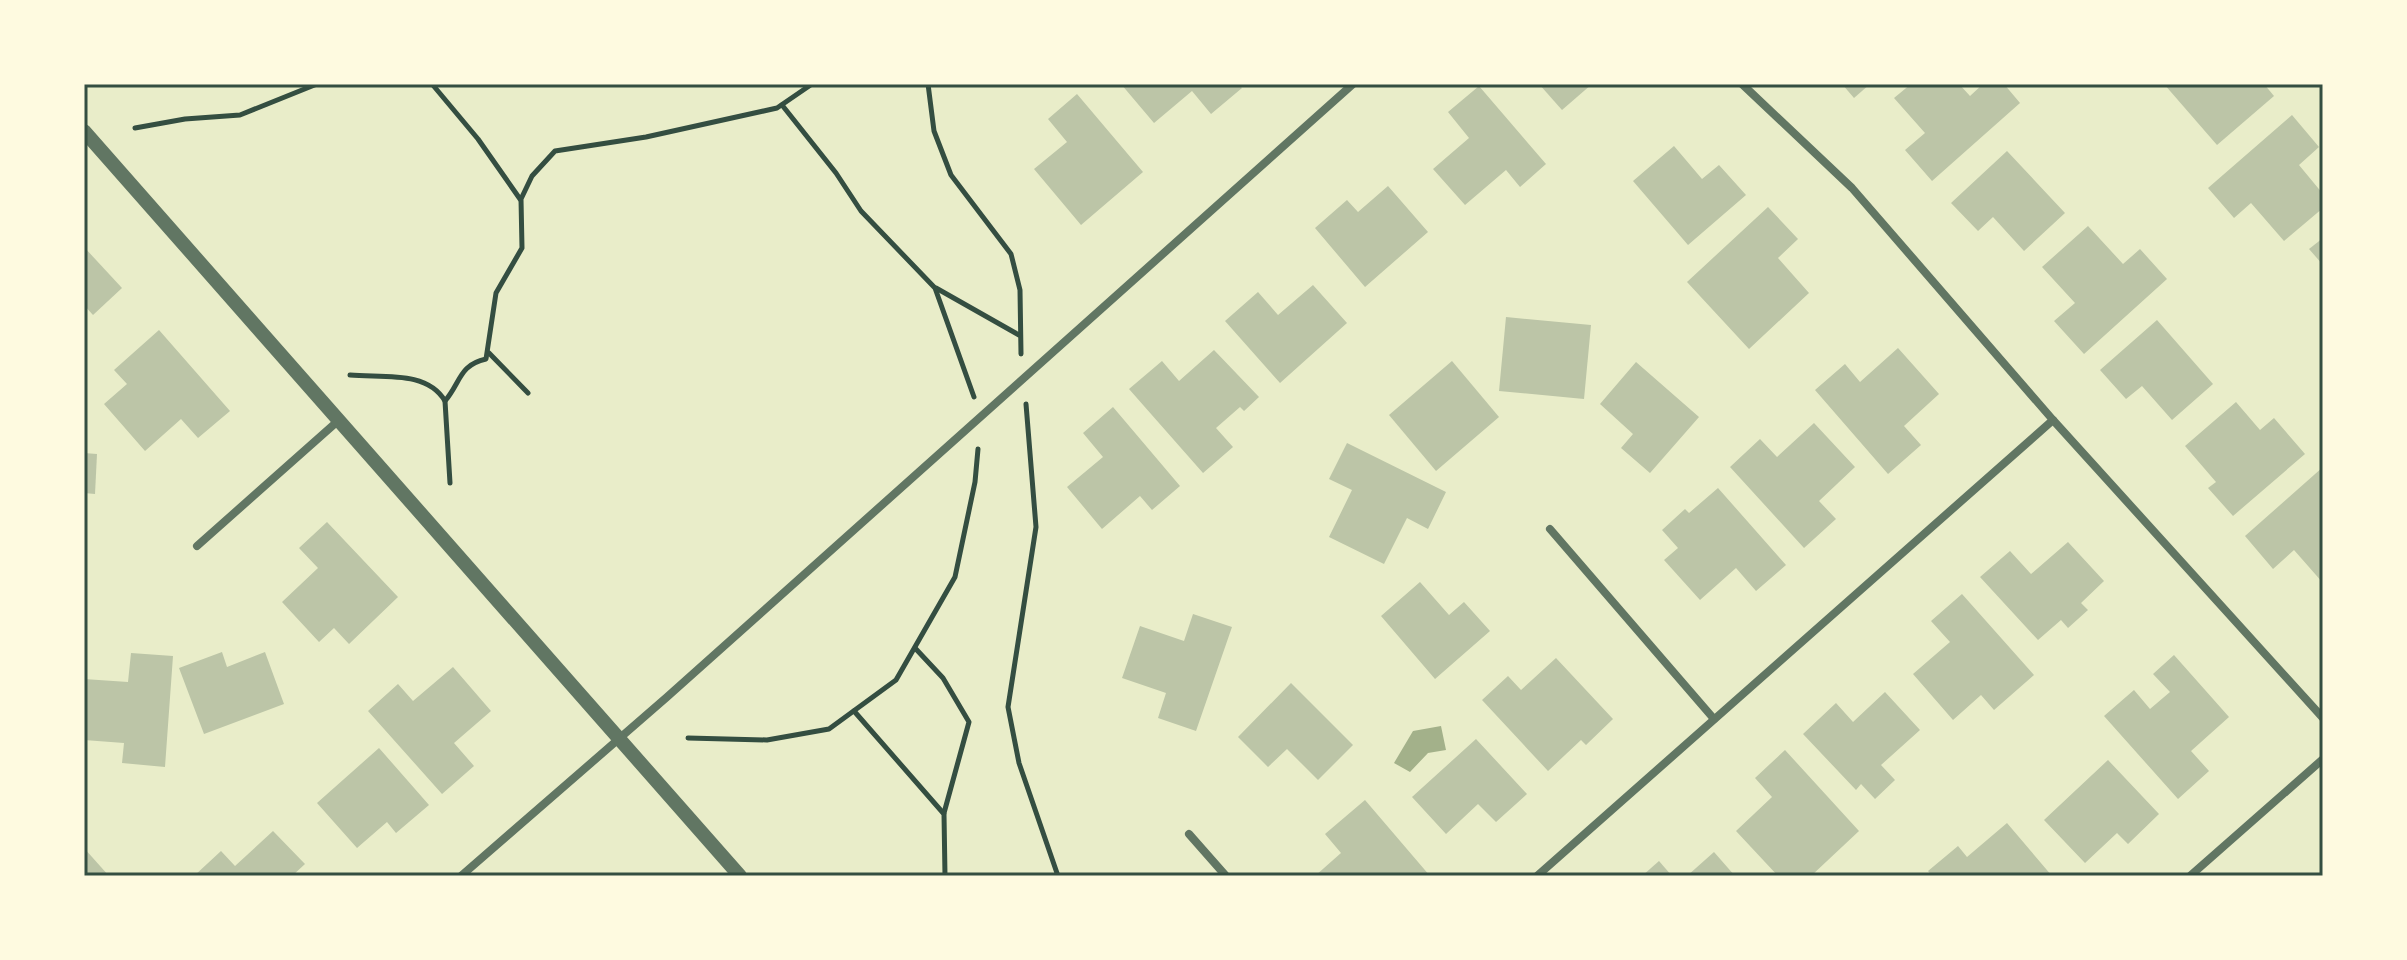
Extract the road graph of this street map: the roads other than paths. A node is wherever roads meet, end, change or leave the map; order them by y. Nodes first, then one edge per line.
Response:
1 (1353, 84) edge
2 (1742, 84) edge
3 (84, 131) edge
4 (339, 419) junction
5 (2053, 420) junction
6 (1550, 529) dead end
7 (197, 546) dead end
8 (2323, 718) edge
9 (1714, 719) junction
10 (618, 740) junction
11 (2323, 759) edge
12 (1189, 834) dead end
13 (461, 876) edge
14 (740, 876) edge
15 (1226, 876) edge
16 (1537, 876) edge
17 (2190, 876) edge

1 - 10 street
2 - 5 street
3 - 4 street
4 - 7 street
4 - 10 street
5 - 8 street
5 - 9 street
6 - 9 street
9 - 16 street
10 - 13 street
10 - 14 street
11 - 17 street
12 - 15 street

